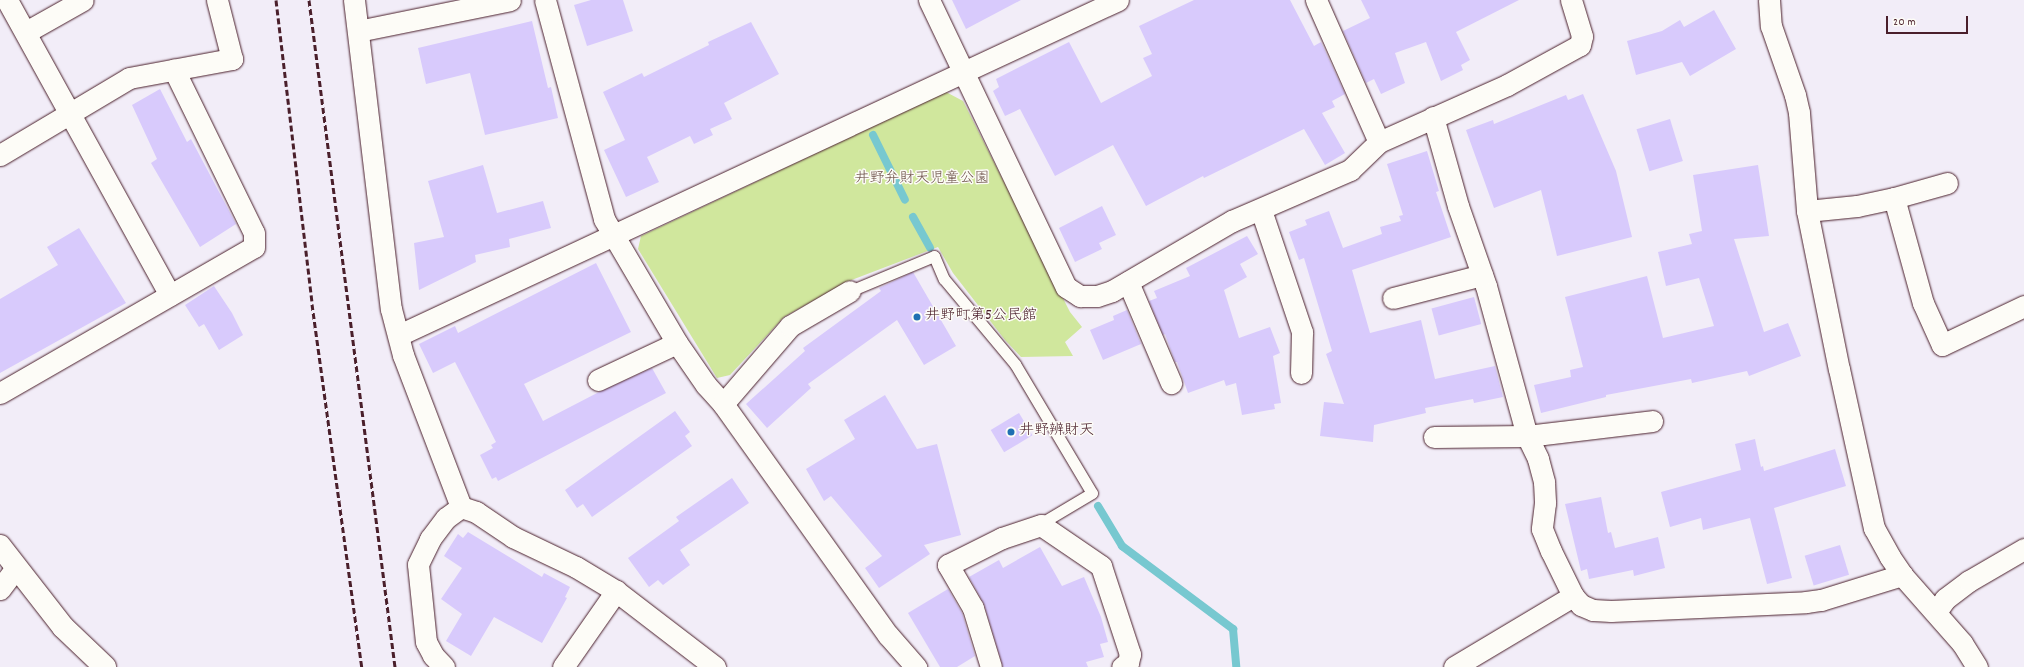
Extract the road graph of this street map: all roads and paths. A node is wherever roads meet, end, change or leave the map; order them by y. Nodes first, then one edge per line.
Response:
1 (7, 0) edge
2 (84, 0) edge
3 (217, 0) edge
4 (354, 0) edge
5 (510, 0) edge
6 (545, 0) edge
7 (930, 0) edge
8 (1118, 0) edge
9 (1316, 0) edge
10 (1571, 0) edge
11 (1769, 0) edge
12 (358, 31) junction
13 (26, 32) junction
14 (174, 70) junction
15 (964, 72) junction
16 (69, 113) junction
17 (1433, 117) junction
18 (1379, 142) junction
19 (0, 155) edge
20 (1947, 183) dead end
21 (1894, 198) junction
22 (1261, 210) junction
23 (1807, 211) junction
24 (613, 235) junction
25 (1482, 275) junction
26 (1128, 282) junction
27 (850, 291) joint
28 (170, 295) junction
29 (1393, 298) dead end
30 (2024, 306) edge
31 (399, 335) junction
32 (677, 343) junction
33 (1301, 373) dead end
34 (598, 380) dead end
35 (1171, 383) dead end
36 (0, 393) edge
37 (723, 404) junction
38 (1652, 420) dead end
39 (1527, 436) junction
40 (1434, 437) dead end
41 (461, 508) junction
42 (1038, 525) junction
43 (0, 546) edge
44 (2024, 549) edge
45 (16, 568) junction
46 (1902, 575) junction
47 (0, 589) edge
48 (616, 591) junction
49 (1574, 596) junction
50 (1936, 612) junction
51 (106, 667) edge
52 (444, 667) edge
53 (563, 667) edge
54 (715, 667) edge
55 (916, 667) edge
56 (991, 667) edge
57 (1122, 667) edge
58 (1454, 667) edge
59 (1977, 667) edge

1 - 13 street
2 - 13 street
3 - 14 street
4 - 12 street
5 - 12 street
6 - 24 street
7 - 15 street
8 - 15 street
9 - 18 street
10 - 17 street
11 - 23 street
12 - 31 street
13 - 16 street
14 - 16 street
14 - 28 street
15 - 24 street
15 - 26 street
16 - 19 street
16 - 28 street
17 - 18 street
17 - 25 street
18 - 22 street
20 - 21 street
21 - 23 street
21 - 30 street
22 - 26 street
22 - 33 street
23 - 46 street
24 - 31 street
24 - 32 street
25 - 29 street
25 - 39 street
26 - 35 street
27 - 37 street
27 - 42 lane
28 - 36 street
31 - 41 street
32 - 34 street
32 - 37 street
37 - 55 street
38 - 39 street
39 - 40 street
39 - 49 street
41 - 48 street
41 - 52 street
42 - 56 street
42 - 57 street
43 - 45 street
44 - 50 street
45 - 47 street
45 - 51 street
46 - 49 street
46 - 50 street
48 - 53 street
48 - 54 street
49 - 58 street
50 - 59 street

